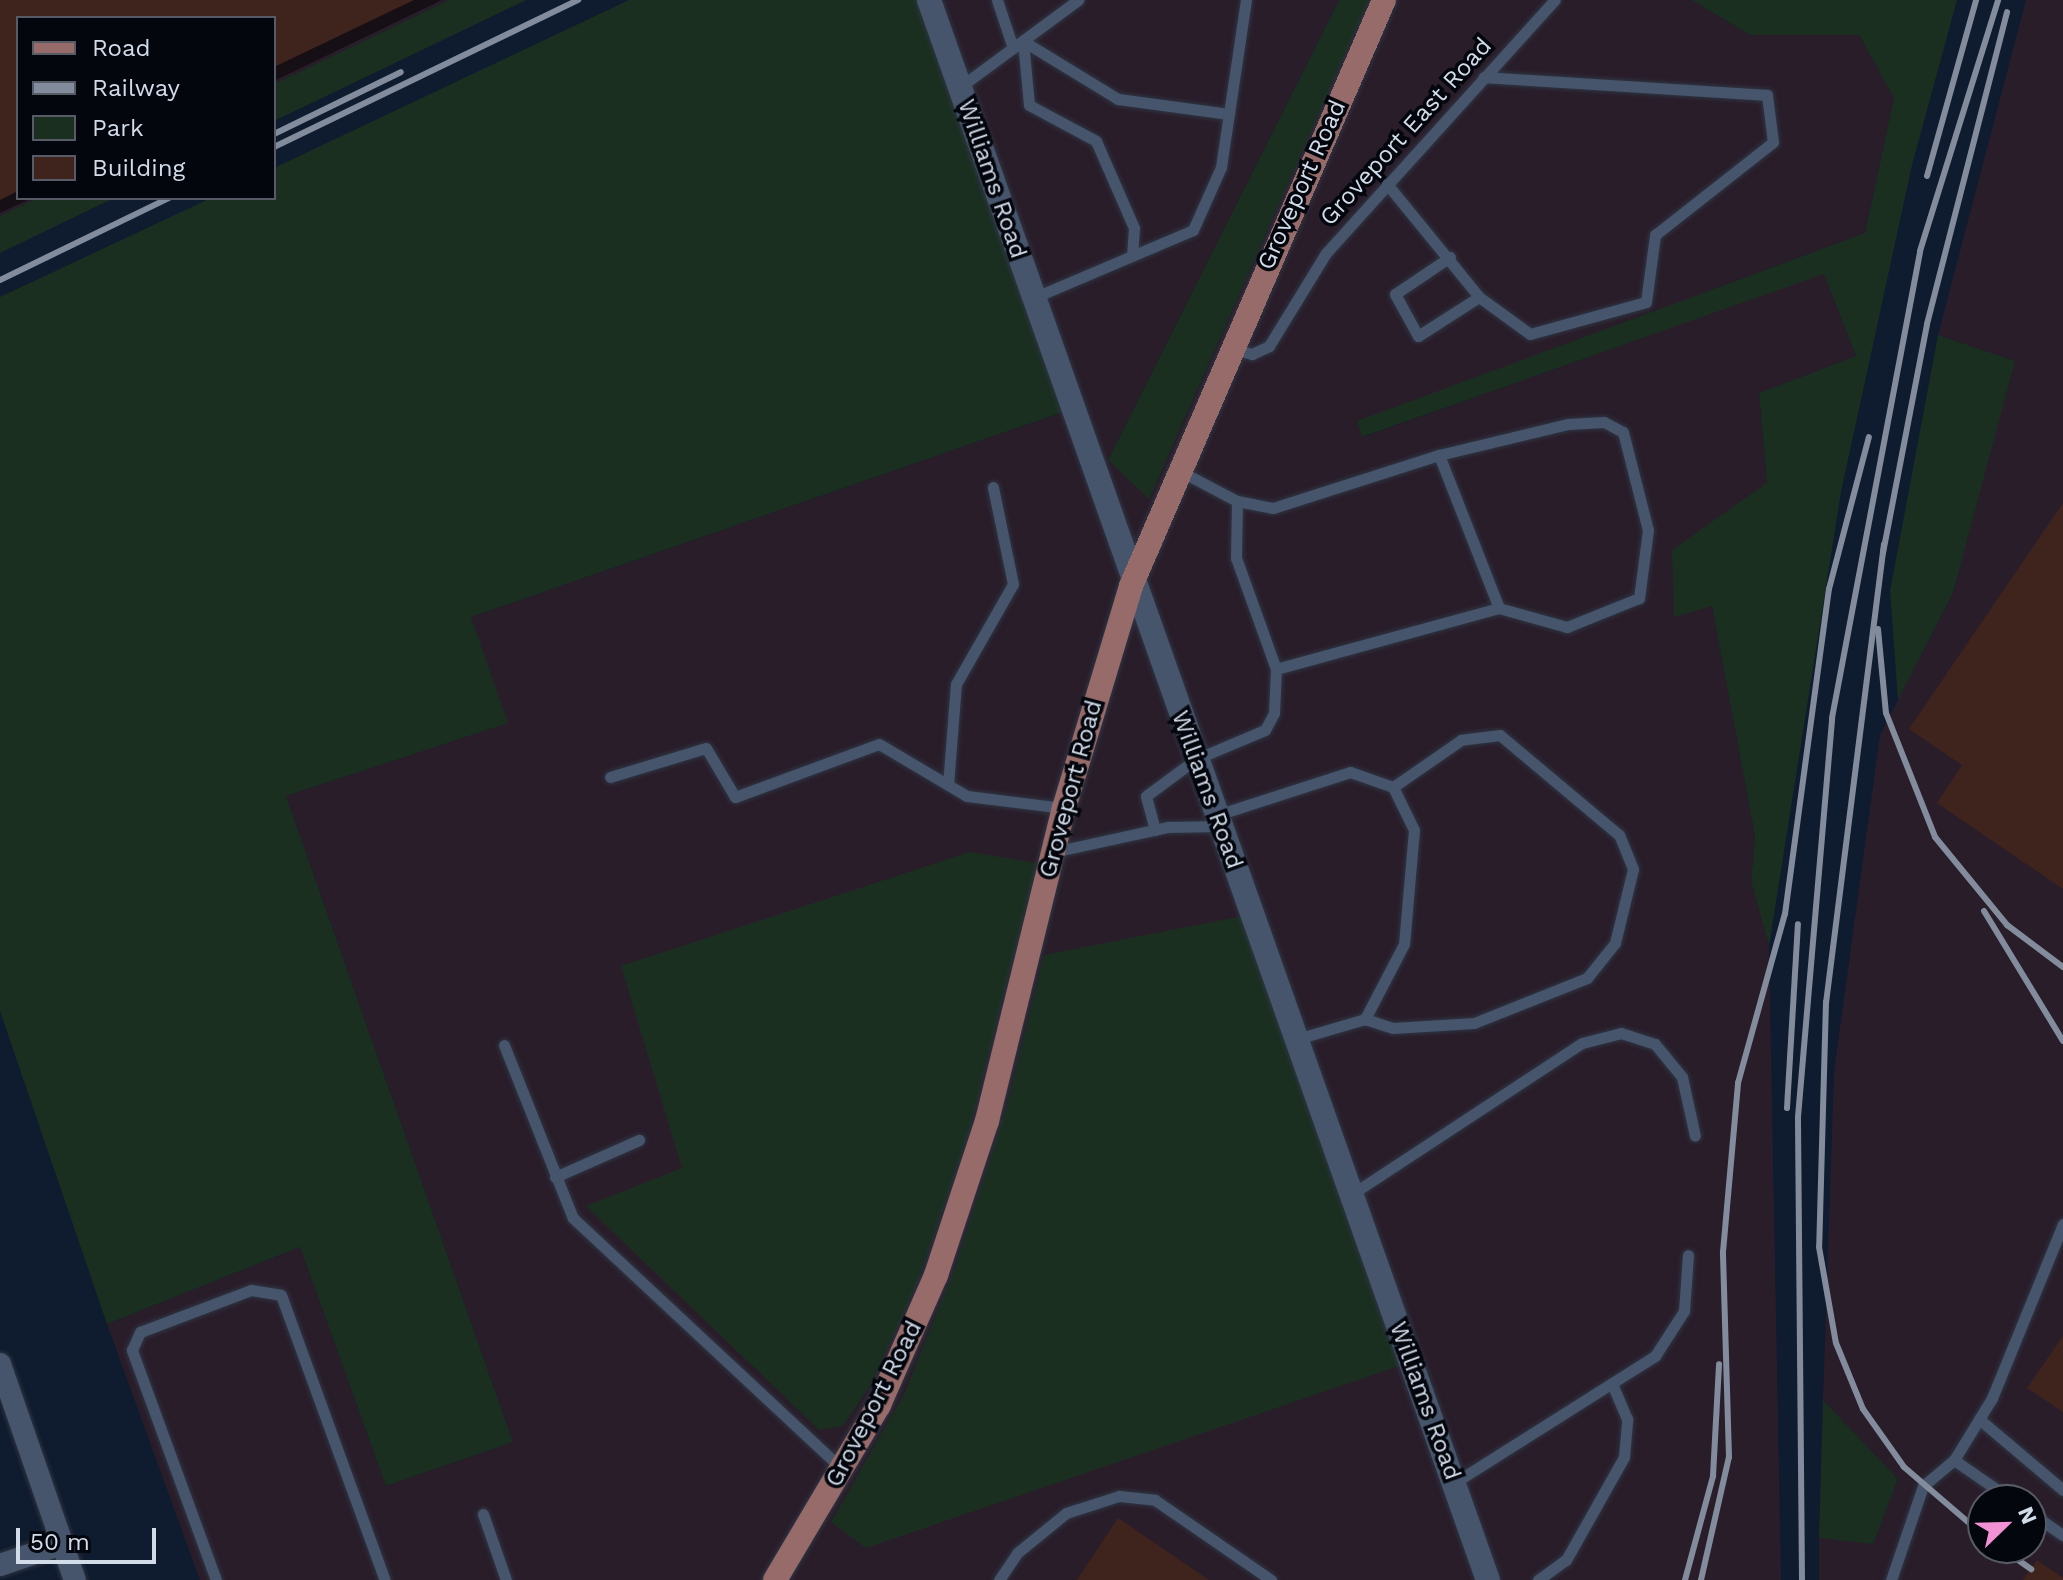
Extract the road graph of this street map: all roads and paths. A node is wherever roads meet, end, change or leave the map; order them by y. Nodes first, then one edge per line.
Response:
1 (929, 0) edge
2 (997, 0) edge
3 (1078, 0) edge
4 (1246, 0) edge
5 (1384, 0) edge
6 (1555, 0) edge
7 (1018, 44) junction
8 (1484, 77) junction
9 (960, 88) junction
10 (1229, 114) junction
11 (1387, 184) junction
12 (1132, 255) junction
13 (1450, 257) junction
14 (1479, 297) junction
15 (1033, 298) junction
16 (1231, 348) junction
17 (1439, 455) junction
18 (1179, 471) junction
19 (993, 487) dead end
20 (1237, 501) junction
21 (1131, 586) junction
22 (1499, 608) junction
23 (1276, 669) junction
24 (1196, 759) junction
25 (610, 777) dead end
26 (948, 785) junction
27 (1393, 787) junction
28 (1064, 808) junction
29 (1219, 820) junction
30 (1155, 830) junction
31 (1053, 852) junction
32 (1365, 1019) junction
33 (1296, 1040) junction
34 (504, 1045) dead end
35 (1695, 1136) dead end
36 (639, 1140) dead end
37 (555, 1177) junction
38 (1351, 1194) junction
39 (2063, 1224) edge
40 (1688, 1255) dead end
41 (0, 1364) edge
42 (1612, 1383) junction
43 (1979, 1419) junction
44 (1954, 1460) junction
45 (843, 1471) junction
46 (1454, 1483) junction
47 (1989, 1484) edge
48 (2063, 1490) edge
49 (483, 1514) dead end
50 (62, 1544) junction
51 (0, 1565) edge
52 (75, 1580) edge
53 (216, 1580) edge
54 (385, 1580) edge
55 (506, 1580) edge
56 (775, 1580) edge
57 (999, 1580) edge
58 (1271, 1580) edge
59 (1488, 1580) edge
60 (1538, 1580) edge
61 (1891, 1580) edge

1 - 9 main road, Williams Road
2 - 7 lane
3 - 7 lane
4 - 10 lane
5 - 16 main road, Groveport Road
6 - 8 lane, Groveport East Road
7 - 9 lane
7 - 10 lane
7 - 12 lane
8 - 11 lane, Groveport East Road
8 - 14 lane
9 - 15 main road, Williams Road
10 - 12 lane
11 - 13 lane
11 - 16 lane, Groveport East Road
12 - 15 lane
13 - 14 lane
13 - 14 lane
15 - 21 main road, Williams Road
16 - 18 main road, Groveport Road
17 - 20 lane
17 - 22 lane
17 - 22 lane
18 - 20 lane
18 - 21 main road, Groveport Road
19 - 26 lane
20 - 23 lane
21 - 24 main road, Williams Road
21 - 28 main road, Groveport Road
22 - 23 lane
23 - 24 lane
24 - 29 main road, Williams Road
24 - 30 lane
25 - 26 lane
26 - 28 lane
27 - 29 lane
27 - 32 lane
27 - 32 lane
28 - 31 main road, Groveport Road
29 - 30 lane
29 - 33 main road, Williams Road
30 - 31 lane
31 - 45 main road, Groveport Road
32 - 33 lane
33 - 38 main road, Williams Road
34 - 37 lane
35 - 38 lane
36 - 37 lane
37 - 45 lane
38 - 46 main road, Williams Road
39 - 43 lane
40 - 42 lane
41 - 50 street
42 - 46 lane
42 - 60 lane
43 - 44 lane
43 - 48 lane
44 - 47 lane
44 - 61 lane
45 - 56 main road, Groveport Road
46 - 59 main road, Williams Road
49 - 55 lane
50 - 51 street
50 - 52 street
53 - 54 lane
57 - 58 lane

